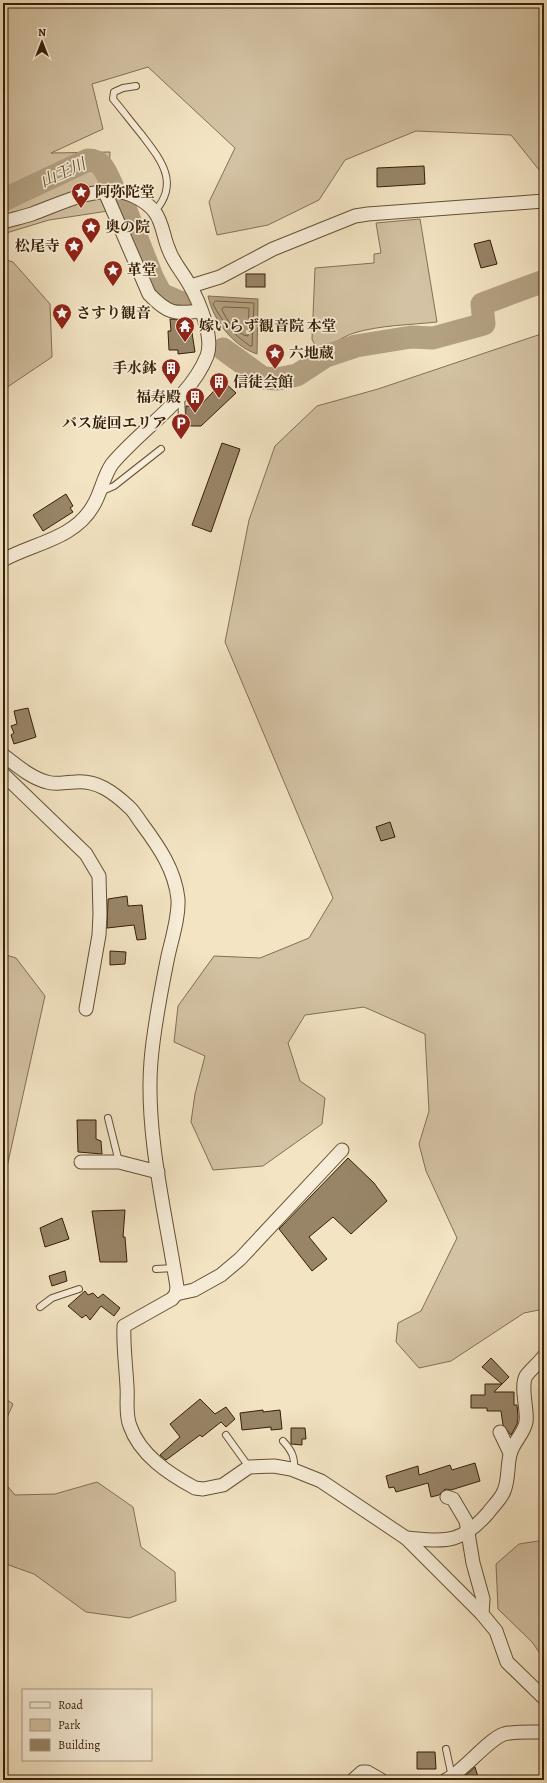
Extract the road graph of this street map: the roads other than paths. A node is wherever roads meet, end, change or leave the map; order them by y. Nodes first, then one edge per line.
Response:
1 (136, 86) dead end
2 (105, 192) junction
3 (544, 201) edge
4 (154, 211) junction
5 (3, 222) edge
6 (190, 286) junction
7 (201, 311) junction
8 (181, 396) junction
9 (182, 416) dead end
10 (161, 449) dead end
11 (100, 492) junction
12 (3, 560) edge
13 (3, 755) edge
14 (3, 774) edge
15 (86, 1008) dead end
16 (108, 1118) dead end
17 (342, 1150) dead end
18 (81, 1162) dead end
19 (119, 1162) junction
20 (158, 1172) junction
21 (174, 1268) junction
22 (156, 1269) dead end
23 (79, 1288) dead end
24 (176, 1294) junction
25 (40, 1307) dead end
26 (544, 1356) edge
27 (500, 1432) dead end
28 (226, 1435) dead end
29 (284, 1441) dead end
30 (510, 1453) junction
31 (249, 1467) junction
32 (294, 1470) junction
33 (447, 1497) dead end
34 (467, 1532) junction
35 (406, 1538) junction
36 (482, 1614) junction
37 (544, 1698) edge
38 (544, 1732) edge
39 (446, 1749) dead end
40 (449, 1778) edge
41 (353, 1780) edge
42 (381, 1780) edge

1 - 4 lane
2 - 4 street
2 - 5 street
2 - 7 street
3 - 6 street
4 - 6 street
6 - 7 street
7 - 8 street
8 - 9 lane
8 - 11 street
10 - 11 lane
11 - 12 street
13 - 20 street
14 - 15 street
16 - 19 lane
17 - 24 street
18 - 19 street
19 - 20 street
20 - 21 street
21 - 22 lane
21 - 24 street
23 - 25 lane
24 - 31 street
26 - 30 street
27 - 30 street
28 - 31 lane
29 - 32 lane
30 - 34 street
31 - 32 street
32 - 35 street
33 - 34 street
34 - 35 street
34 - 36 street
35 - 36 street
36 - 37 street
38 - 40 street
39 - 40 lane
41 - 42 street

